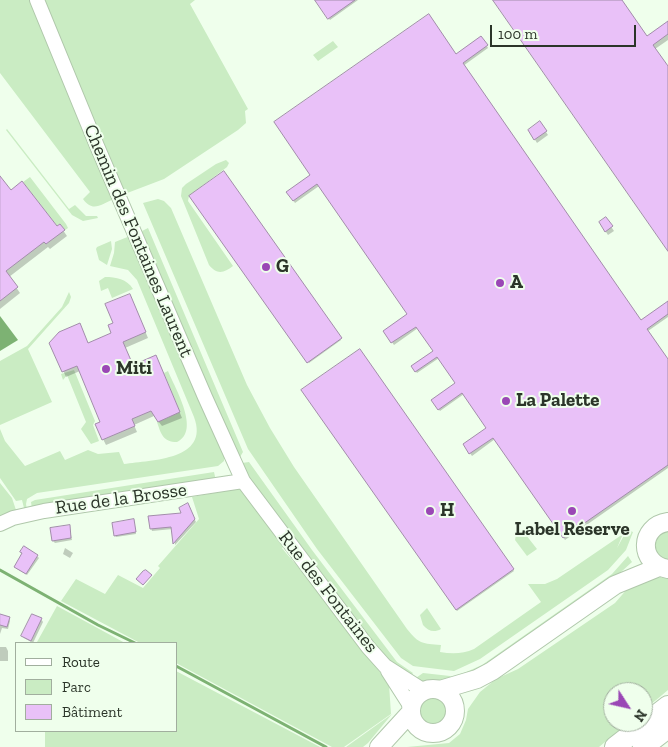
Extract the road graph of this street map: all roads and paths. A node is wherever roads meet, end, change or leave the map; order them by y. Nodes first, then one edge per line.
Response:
1 (37, 0) edge
2 (243, 481) junction
3 (668, 522) edge
4 (0, 524) edge
5 (646, 552) junction
6 (663, 568) edge
7 (615, 585) junction
8 (385, 666) junction
9 (492, 671) junction
10 (432, 690) junction
11 (668, 706) edge
12 (411, 709) junction
13 (455, 711) junction
14 (668, 728) edge
15 (421, 729) junction
16 (384, 744) edge
17 (615, 747) edge
18 (643, 747) edge

1 - 2 street, Chemin des Fontaines Laurent
2 - 4 street, Rue de la Brosse
2 - 8 street, Rue des Fontaines
3 - 5 main road
5 - 6 main road
5 - 7 main road
6 - 7 main road
7 - 9 main road
8 - 10 street, Rue des Fontaines
8 - 12 street
9 - 10 main road
9 - 13 main road
10 - 12 main road
10 - 13 main road
11 - 17 highway
12 - 15 main road
12 - 16 main road
13 - 15 main road
14 - 18 highway
15 - 16 main road

